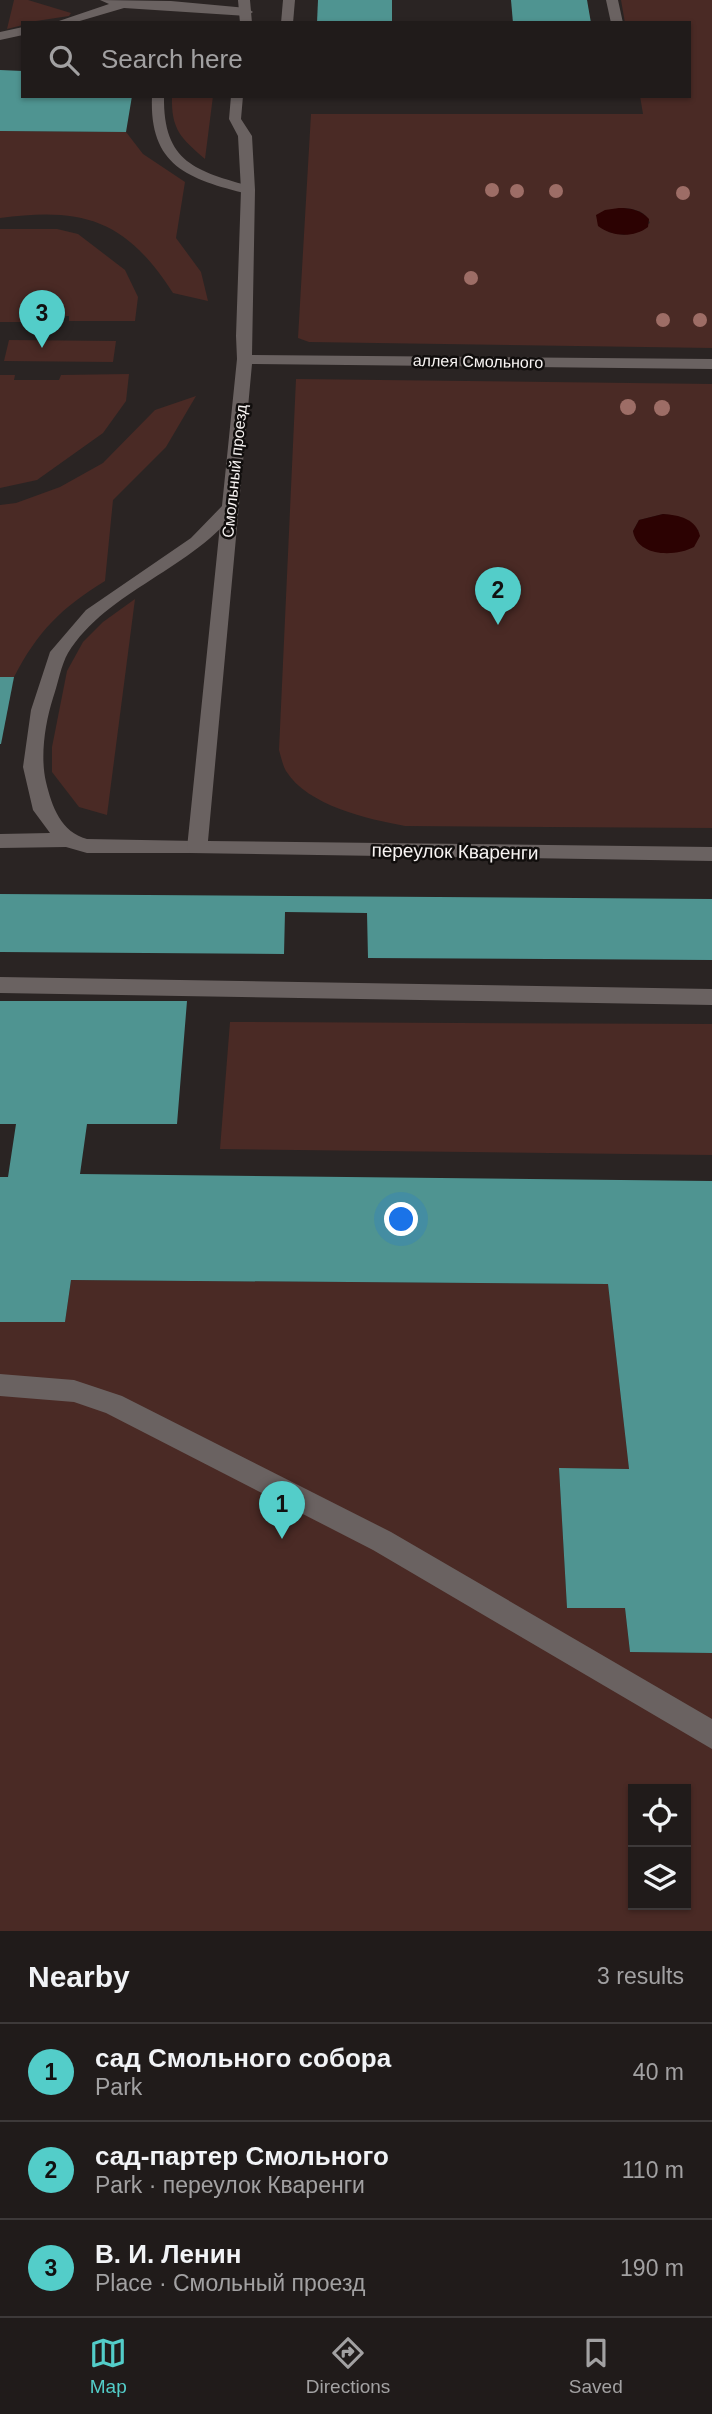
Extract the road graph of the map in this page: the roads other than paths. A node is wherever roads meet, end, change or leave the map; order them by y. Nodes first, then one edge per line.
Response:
1 (106, 0) edge
2 (289, 0) edge
3 (612, 0) edge
4 (123, 4) junction
5 (246, 11) edge
6 (66, 21) edge
7 (227, 21) edge
8 (287, 21) edge
9 (617, 21) edge
10 (21, 32) edge
11 (0, 37) edge
12 (158, 98) edge
13 (237, 98) edge
14 (248, 190) junction
15 (245, 359) junction
16 (712, 364) edge
17 (230, 508) junction
18 (66, 840) junction
19 (0, 841) edge
20 (197, 848) junction
21 (712, 854) edge
22 (0, 985) edge
23 (712, 996) edge
24 (0, 1385) edge
25 (712, 1735) edge

1 - 4 street
2 - 8 street
3 - 9 street
4 - 5 street
4 - 6 street
5 - 7 street
10 - 11 street
12 - 14 street
13 - 14 street, Смольный проезд
14 - 15 street, Смольный проезд
15 - 16 street, аллея Смольного
15 - 17 street, Смольный проезд
17 - 18 street
17 - 20 street, Смольный проезд
18 - 19 street, переулок Кваренги
18 - 20 street, переулок Кваренги
20 - 21 street, переулок Кваренги
22 - 23 street
24 - 25 street

